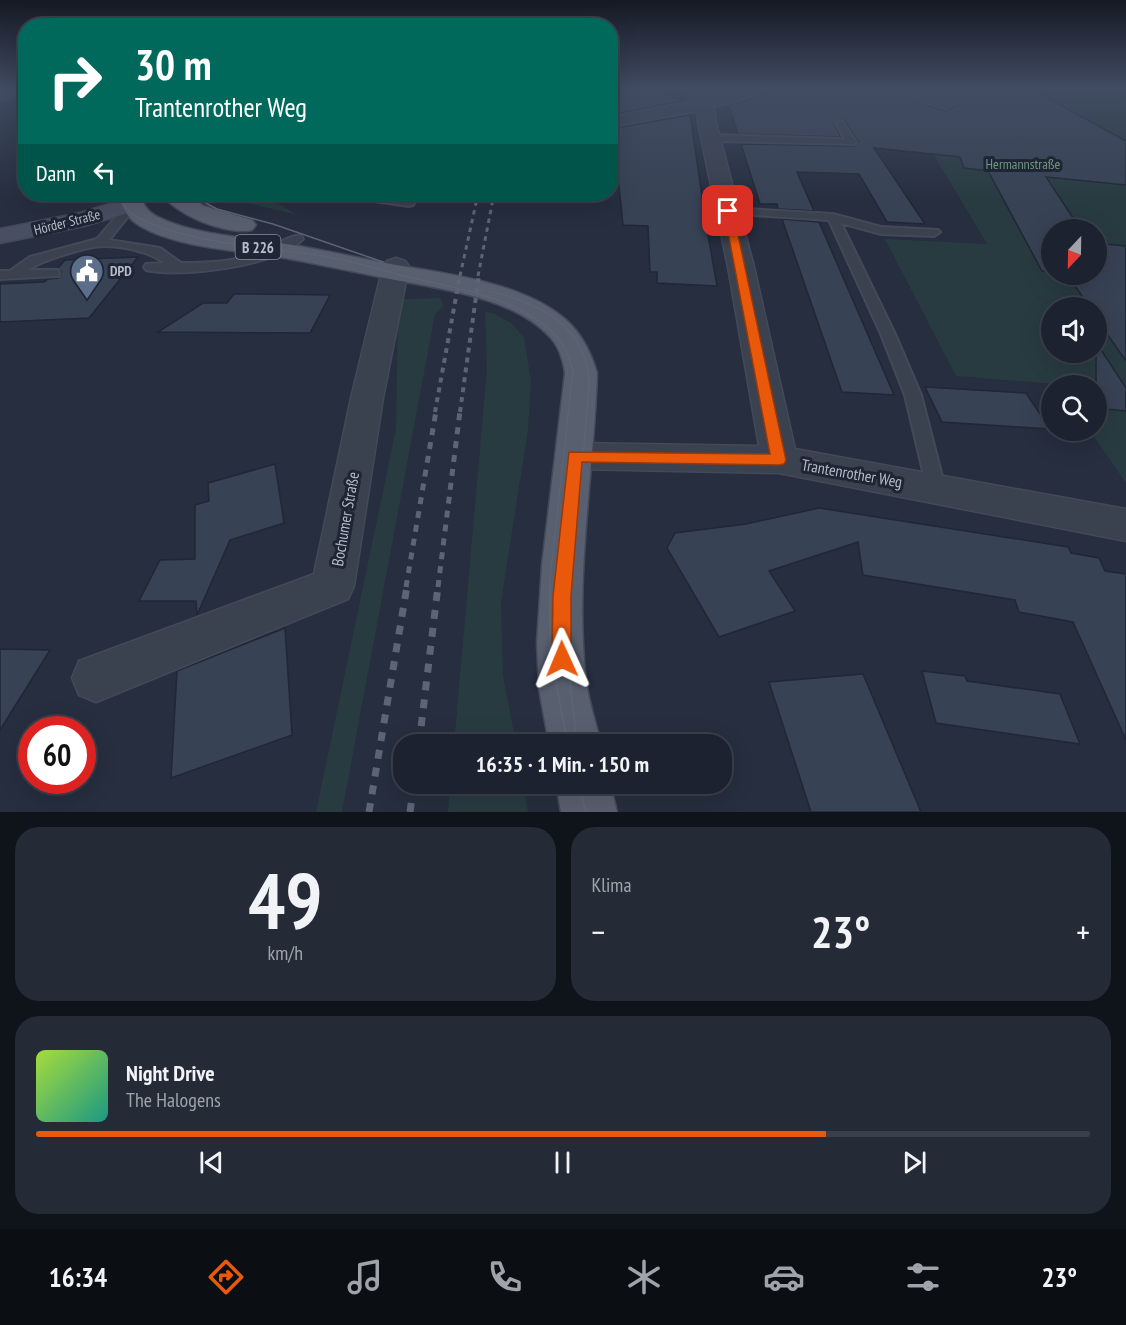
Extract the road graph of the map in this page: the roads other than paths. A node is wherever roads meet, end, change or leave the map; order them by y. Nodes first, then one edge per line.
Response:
1 (708, 126) edge
2 (841, 126) edge
3 (711, 138) junction
4 (110, 201) edge
5 (118, 201) edge
6 (124, 201) edge
7 (129, 201) edge
8 (180, 201) edge
9 (395, 201) edge
10 (410, 201) edge
11 (728, 211) junction
12 (833, 217) junction
13 (0, 229) edge
14 (934, 232) dead end
15 (0, 236) edge
16 (101, 242) junction
17 (290, 245) junction
18 (150, 267) dead end
19 (178, 267) junction
20 (394, 269) junction
21 (53, 273) dead end
22 (7, 275) edge
23 (575, 456) junction
24 (779, 460) junction
25 (936, 488) junction
26 (1126, 525) edge
27 (96, 678) dead end
28 (573, 734) edge
29 (585, 794) edge
30 (589, 812) edge

1 - 3 street
2 - 3 lane
3 - 11 street
4 - 13 main road, Hörder Straße
5 - 15 main road, Hörder Straße
6 - 16 lane
7 - 17 main road, B 226
8 - 17 main road, B 226
9 - 10 lane
11 - 12 lane
11 - 24 street
12 - 14 lane
12 - 25 lane
16 - 19 lane
16 - 22 lane
17 - 19 lane
17 - 20 main road, B 226
18 - 19 lane
20 - 23 main road, B 226
20 - 27 street, Bochumer Straße
21 - 22 lane
23 - 24 street, Trantenrother Weg
23 - 28 main road, B 226
24 - 25 street, Trantenrother Weg
25 - 26 street, Trantenrother Weg
29 - 30 main road

